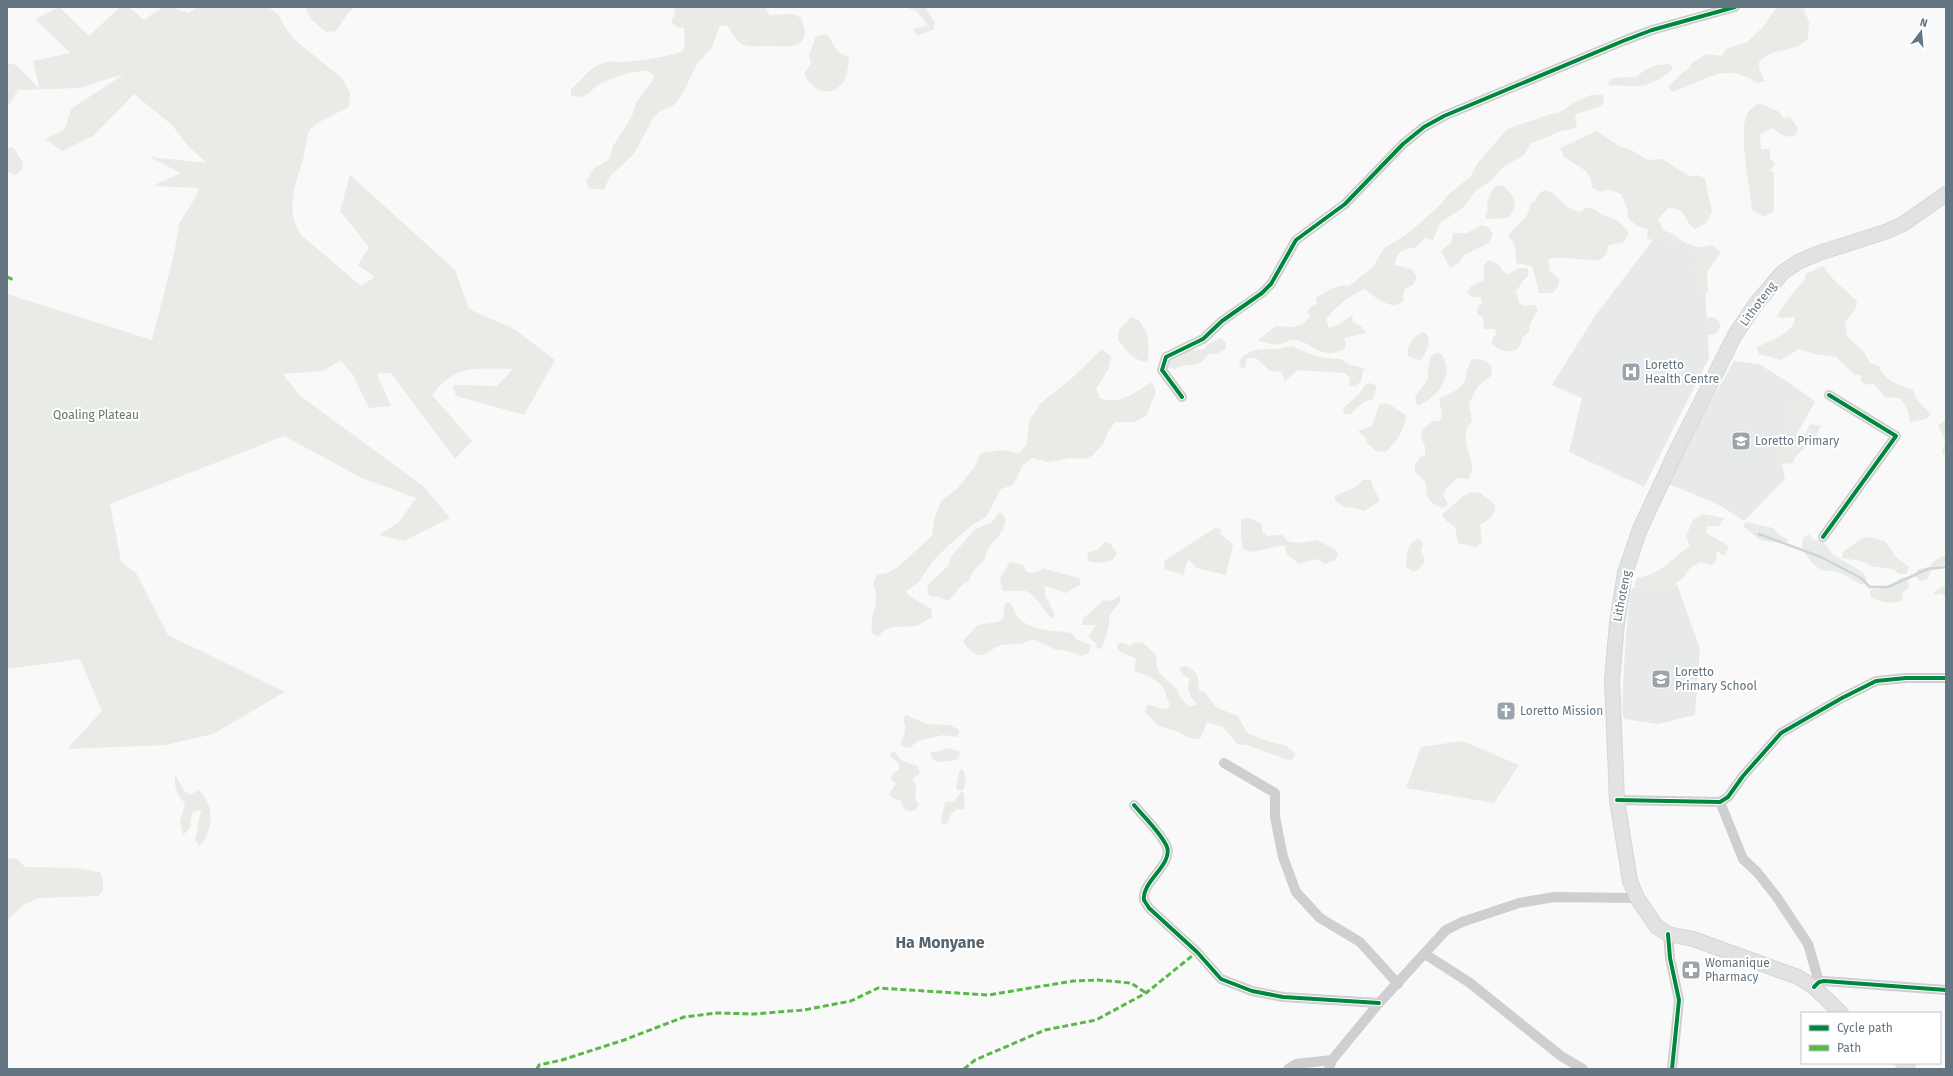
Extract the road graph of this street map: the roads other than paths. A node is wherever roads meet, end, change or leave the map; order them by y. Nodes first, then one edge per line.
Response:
1 (1735, 7) edge
2 (1946, 194) edge
3 (1829, 395) dead end
4 (1182, 396) dead end
5 (1823, 537) dead end
6 (1946, 678) edge
7 (1224, 763) dead end
8 (1617, 800) junction
9 (1720, 802) junction
10 (1134, 805) dead end
11 (1637, 898) junction
12 (1668, 934) junction
13 (1425, 954) junction
14 (1398, 984) junction
15 (1816, 985) junction
16 (1946, 990) edge
17 (1379, 1003) junction
18 (1840, 1012) edge
19 (1331, 1064) edge
20 (1288, 1069) edge
21 (1584, 1069) edge
22 (1672, 1069) edge

1 - 4 street
2 - 8 main road, Lithoteng
3 - 5 street
6 - 9 street
7 - 14 street
8 - 9 street
8 - 11 main road, Lithoteng
9 - 15 street
10 - 17 street
11 - 12 main road, Lithoteng
11 - 13 street
12 - 15 main road, Lithoteng
12 - 22 street
13 - 14 street
13 - 21 street
14 - 17 street
15 - 16 street
15 - 18 main road, Lithoteng
17 - 19 street
19 - 20 street

